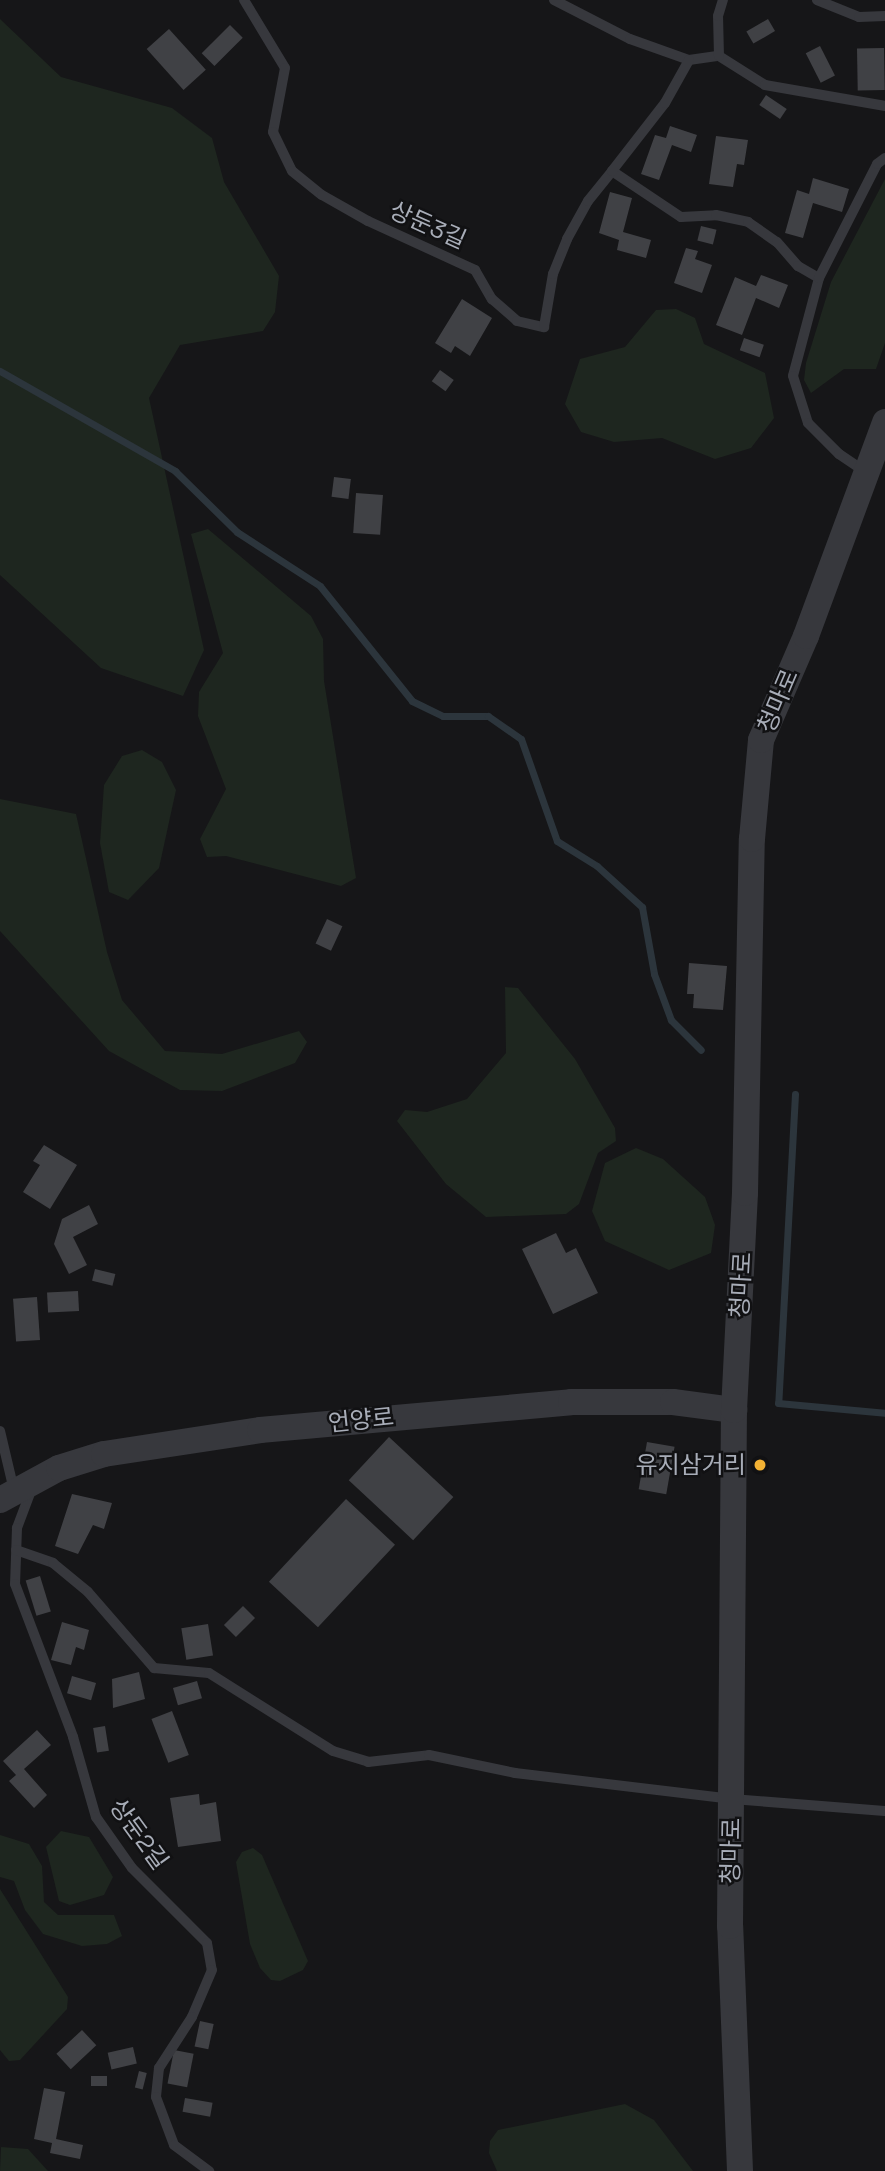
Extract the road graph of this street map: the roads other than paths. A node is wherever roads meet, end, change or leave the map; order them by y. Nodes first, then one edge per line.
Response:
1 (244, 0) edge
2 (554, 0) edge
3 (723, 0) edge
4 (817, 0) edge
5 (885, 16) edge
6 (719, 56) junction
7 (689, 60) junction
8 (885, 106) edge
9 (885, 158) edge
10 (612, 172) junction
11 (819, 278) junction
12 (885, 422) edge
13 (867, 473) junction
14 (734, 1410) junction
15 (0, 1431) edge
16 (16, 1490) edge
17 (16, 1550) junction
18 (732, 1799) junction
19 (885, 1811) edge
20 (193, 2167) edge
21 (209, 2171) edge
22 (740, 2171) edge

1 - 10 lane, 상둔3길
2 - 7 lane
3 - 6 lane
4 - 5 lane
6 - 7 lane
6 - 8 lane
7 - 10 lane
9 - 11 lane
10 - 11 lane
11 - 13 lane
12 - 13 street, 청마로
13 - 14 street, 청마로
14 - 16 street, 언양로
14 - 18 street, 청마로
15 - 16 lane
16 - 17 lane, 상둔2길
17 - 18 lane
17 - 20 lane, 상둔2길
18 - 19 lane
18 - 22 street, 청마로
20 - 21 lane, 상둔2길

